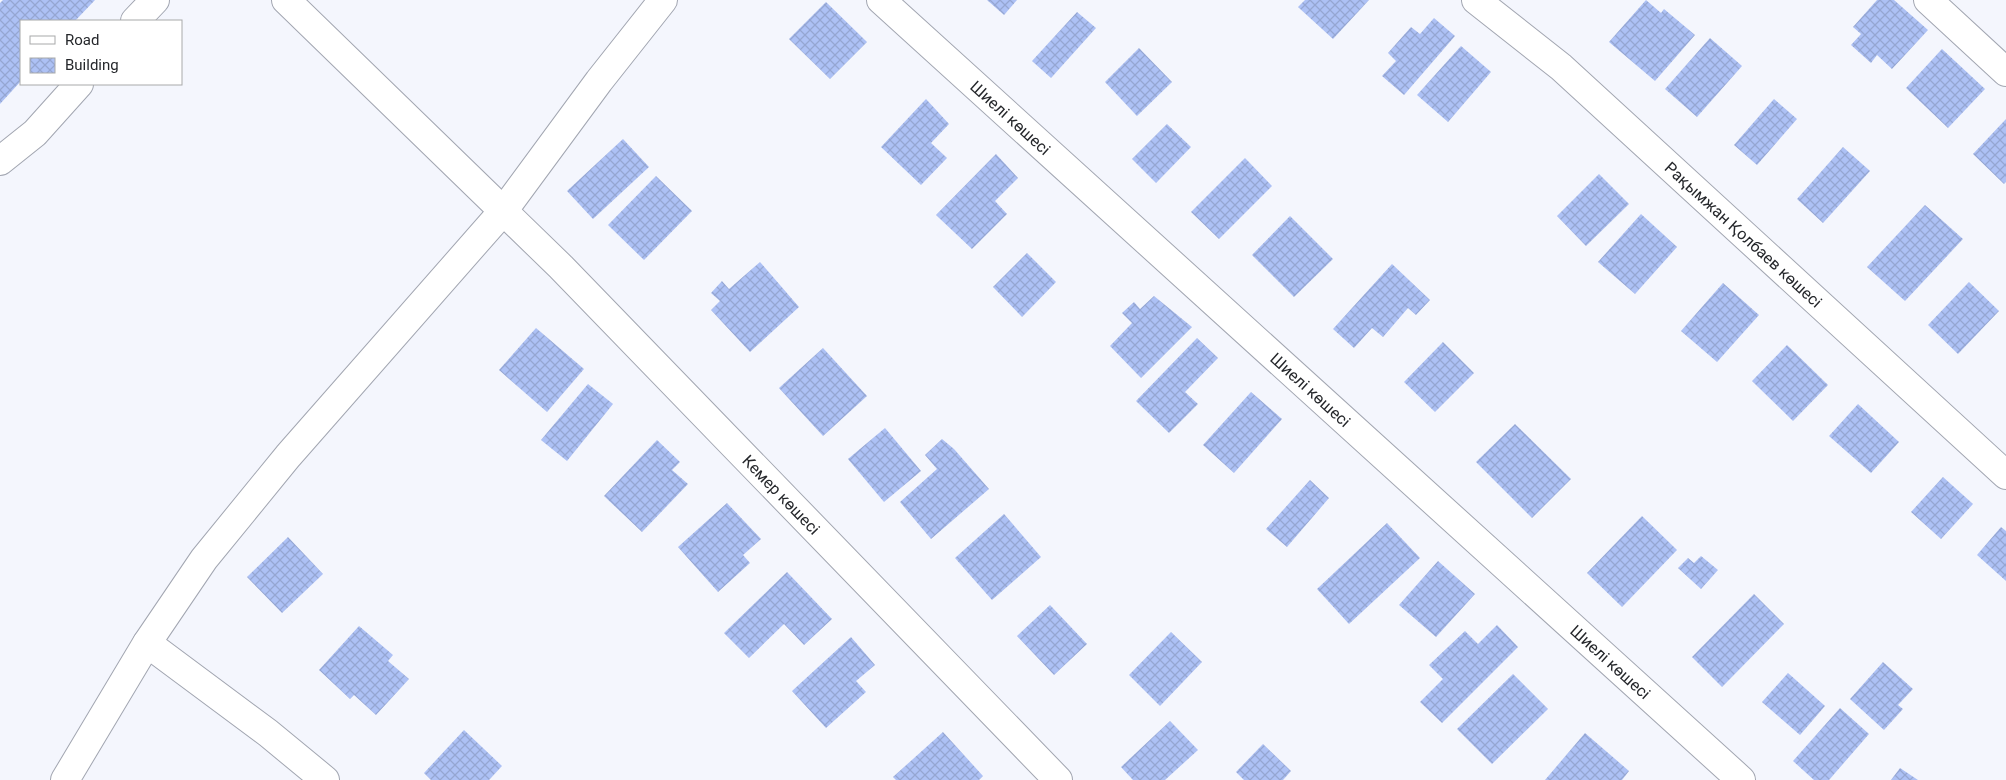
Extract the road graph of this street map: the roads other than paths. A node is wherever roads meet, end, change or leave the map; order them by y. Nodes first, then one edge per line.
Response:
1 (155, 0) edge
2 (286, 0) edge
3 (663, 0) edge
4 (881, 0) edge
5 (1476, 0) edge
6 (1928, 0) edge
7 (136, 20) edge
8 (2006, 72) edge
9 (78, 85) edge
10 (0, 161) edge
11 (504, 210) junction
12 (2006, 475) edge
13 (147, 643) junction
14 (65, 780) edge
15 (325, 780) edge
16 (1058, 780) edge
17 (1741, 780) edge

1 - 7 street
2 - 11 street, Кемер көшесі
3 - 11 street
4 - 17 street, Шиелі көшесі
5 - 12 street, Рақымжан Қолбаев көшесі
6 - 8 street
9 - 10 street
11 - 13 street
11 - 16 street, Кемер көшесі
13 - 14 street
13 - 15 street

